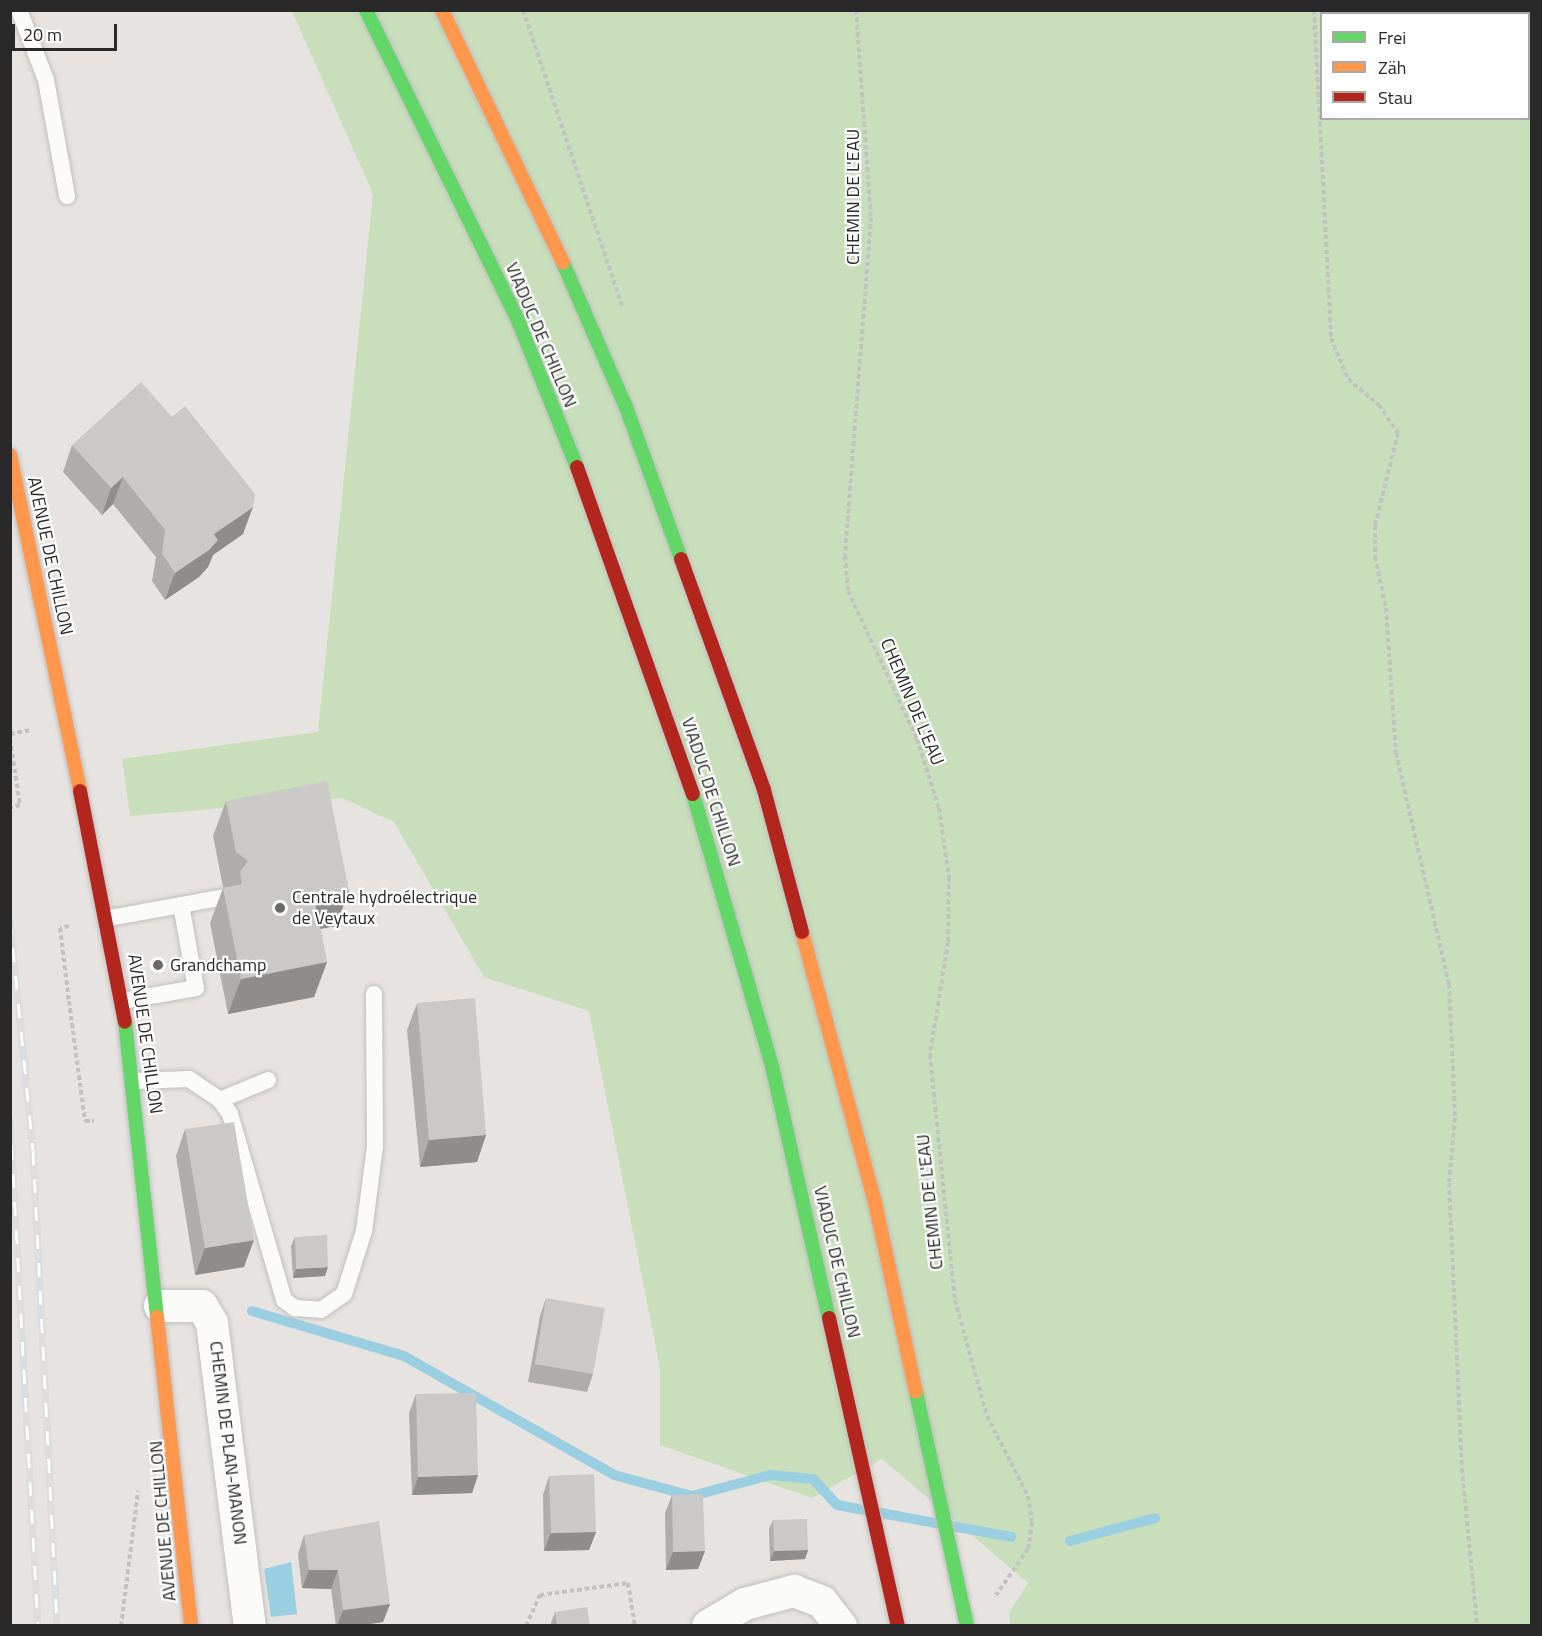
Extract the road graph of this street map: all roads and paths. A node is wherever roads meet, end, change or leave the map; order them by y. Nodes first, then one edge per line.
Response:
1 (19, 10) edge
2 (366, 10) edge
3 (442, 10) edge
4 (856, 10) edge
5 (1314, 10) edge
6 (67, 196) dead end
7 (10, 455) edge
8 (31, 730) dead end
9 (10, 734) edge
10 (10, 740) edge
11 (11, 807) edge
12 (225, 897) edge
13 (181, 905) junction
14 (109, 918) junction
15 (69, 926) dead end
16 (374, 994) dead end
17 (123, 1001) junction
18 (75, 1010) dead end
19 (71, 1014) junction
20 (268, 1080) dead end
21 (135, 1081) junction
22 (220, 1100) junction
23 (94, 1121) dead end
24 (160, 1306) junction
25 (138, 1491) dead end
26 (988, 1606) dead end
27 (121, 1626) edge
28 (191, 1626) edge
29 (250, 1626) edge
30 (526, 1626) edge
31 (635, 1626) edge
32 (708, 1626) edge
33 (841, 1626) edge
34 (898, 1626) edge
35 (967, 1626) edge
36 (1477, 1626) edge

1 - 6 lane
2 - 34 main road, VIADUC DE CHILLON, bridge
3 - 35 main road, bridge
4 - 26 path, CHEMIN DE L'EAU
5 - 36 path
7 - 14 main road, AVENUE DE CHILLON
8 - 9 path
10 - 11 path
12 - 13 lane
13 - 14 lane
13 - 17 lane
14 - 17 main road, AVENUE DE CHILLON
15 - 19 path
16 - 22 lane
17 - 21 main road, AVENUE DE CHILLON
18 - 19 path
19 - 23 path
20 - 22 lane
21 - 22 lane
21 - 24 main road, AVENUE DE CHILLON
24 - 28 main road, AVENUE DE CHILLON
24 - 29 street, CHEMIN DE PLAN-MANON
25 - 27 path
30 - 31 path
32 - 33 street

